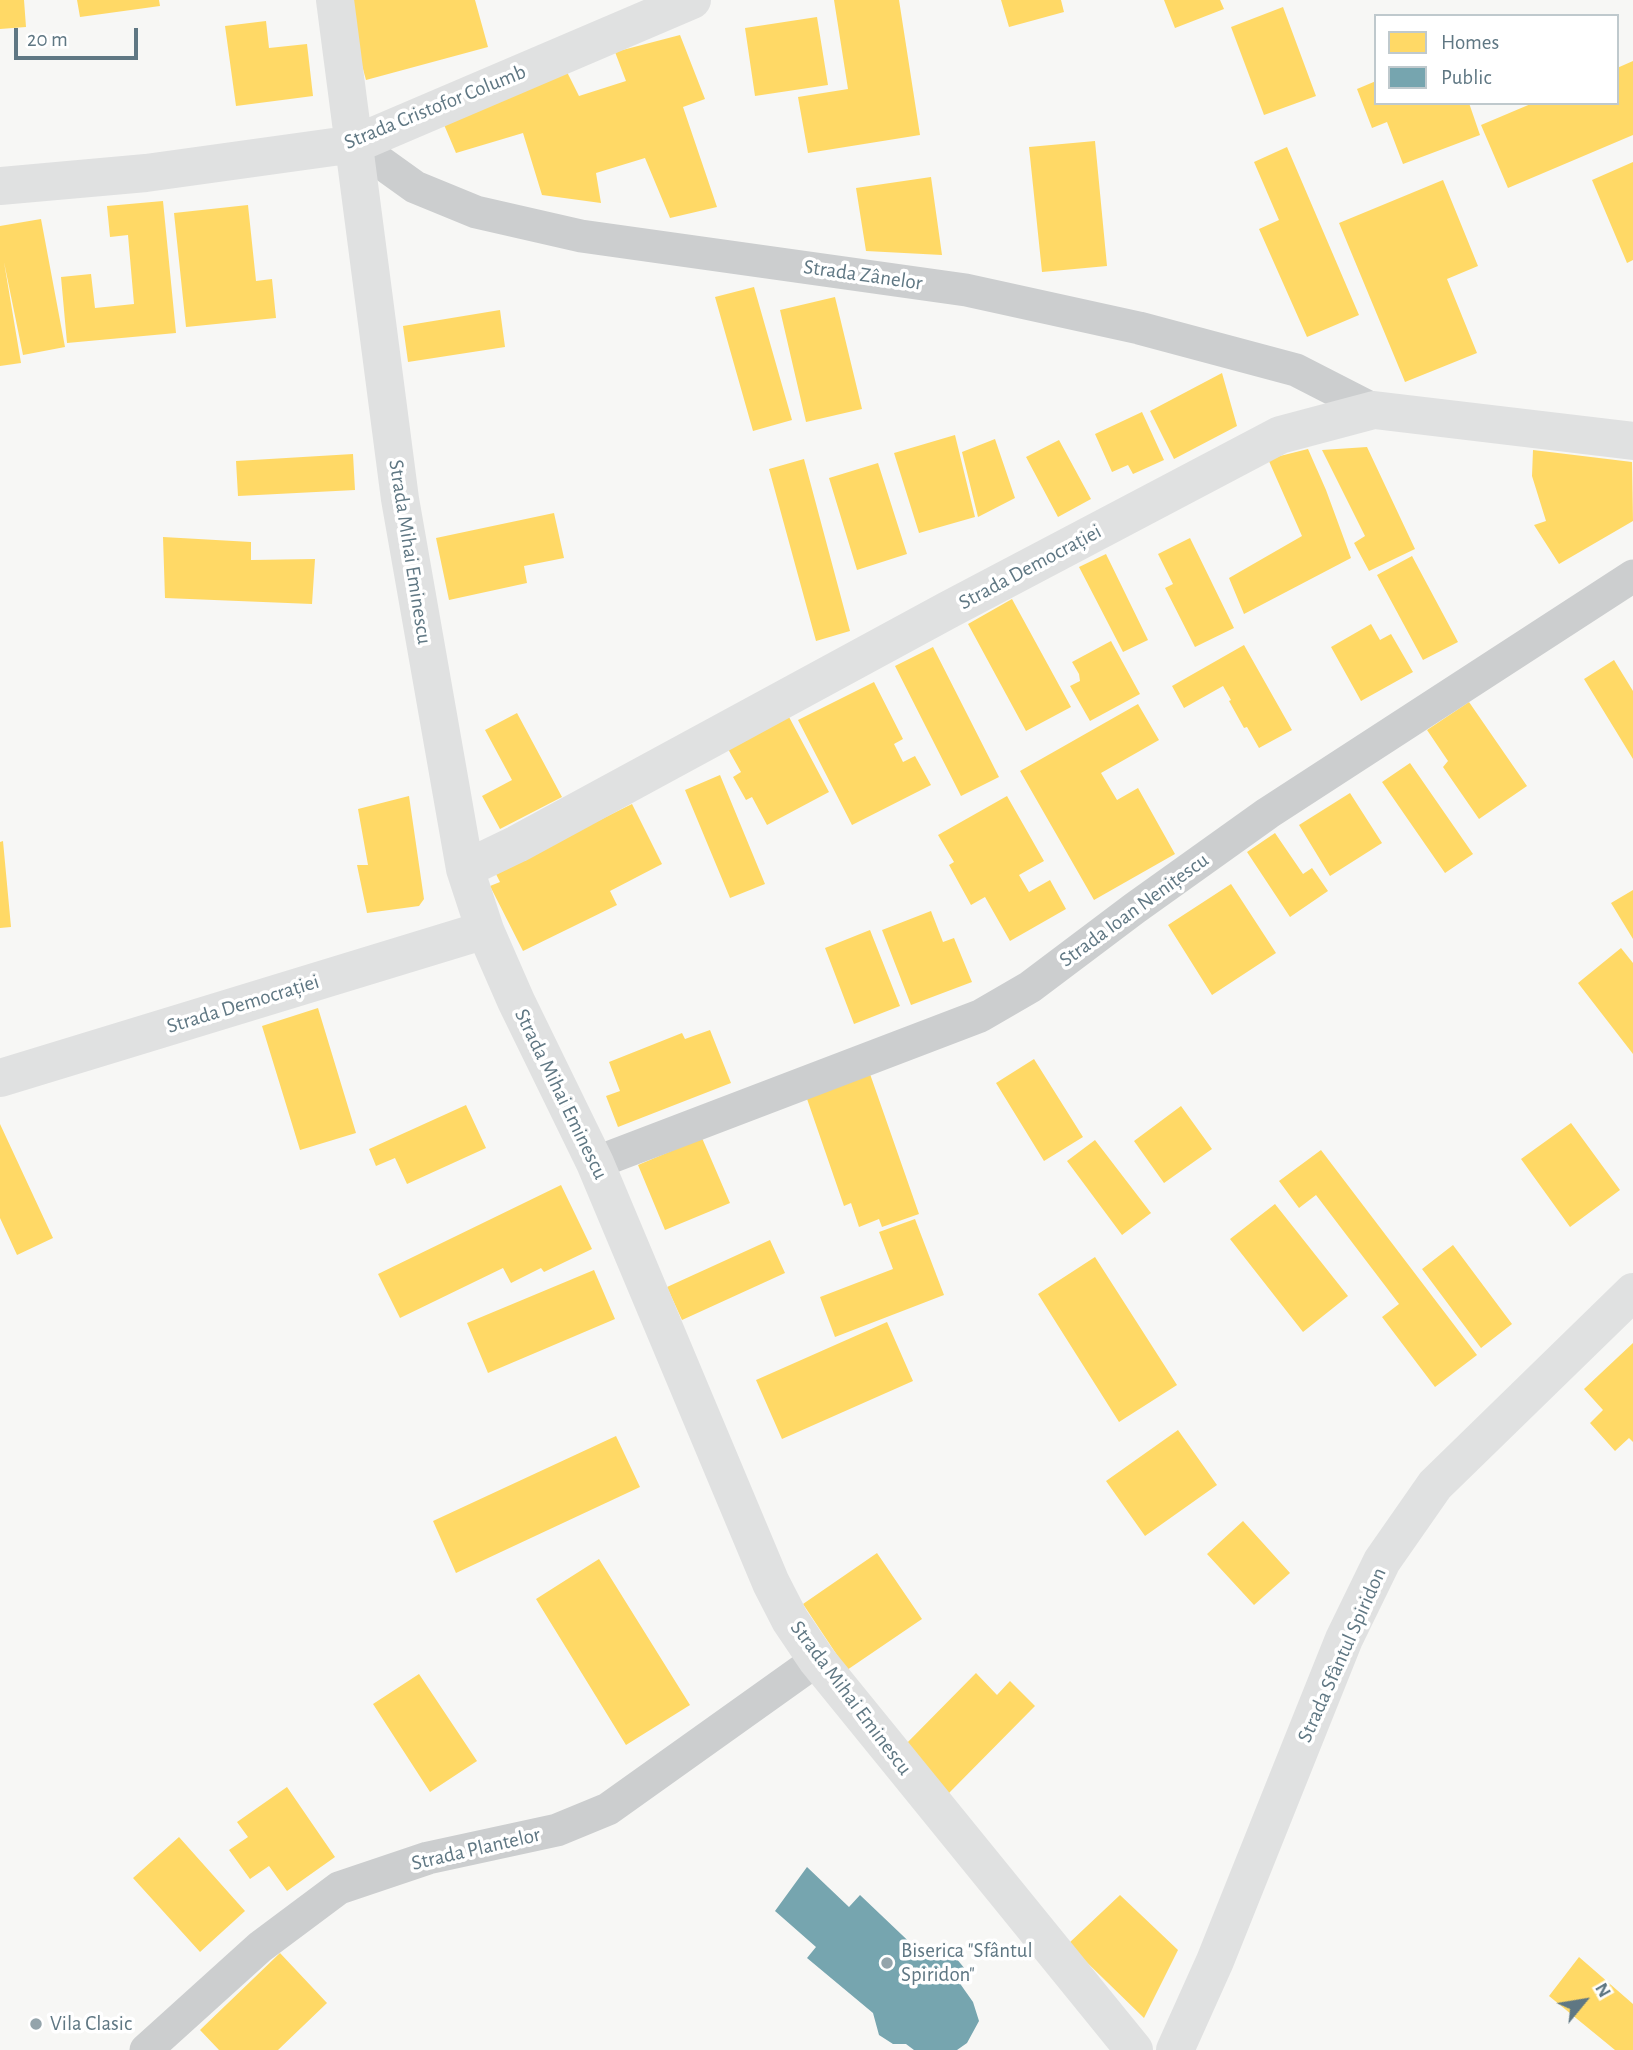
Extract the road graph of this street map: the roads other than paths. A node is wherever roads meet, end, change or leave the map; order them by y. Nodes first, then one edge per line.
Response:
1 (335, 0) edge
2 (692, 0) edge
3 (355, 144) junction
4 (0, 186) edge
5 (1374, 410) junction
6 (1633, 441) edge
7 (1633, 576) edge
8 (465, 869) junction
9 (485, 930) junction
10 (0, 1078) edge
11 (595, 1163) junction
12 (1633, 1292) edge
13 (817, 1660) junction
14 (146, 2050) edge
15 (1133, 2050) edge
16 (1175, 2050) edge

1 - 3 street, Strada Mihai Eminescu
2 - 3 street, Strada Cristofor Columb
3 - 4 street, Strada Cristofor Columb
3 - 5 street, Strada Zânelor
3 - 8 street, Strada Mihai Eminescu
5 - 6 street, Strada Democrației
5 - 8 street, Strada Democrației
7 - 11 street, Strada Ioan Nenițescu
8 - 9 street, Strada Mihai Eminescu
9 - 10 street, Strada Democrației
9 - 11 street, Strada Mihai Eminescu
11 - 13 street, Strada Mihai Eminescu
12 - 16 street, Strada Sfântul Spiridon
13 - 14 street, Strada Plantelor
13 - 15 street, Strada Mihai Eminescu

